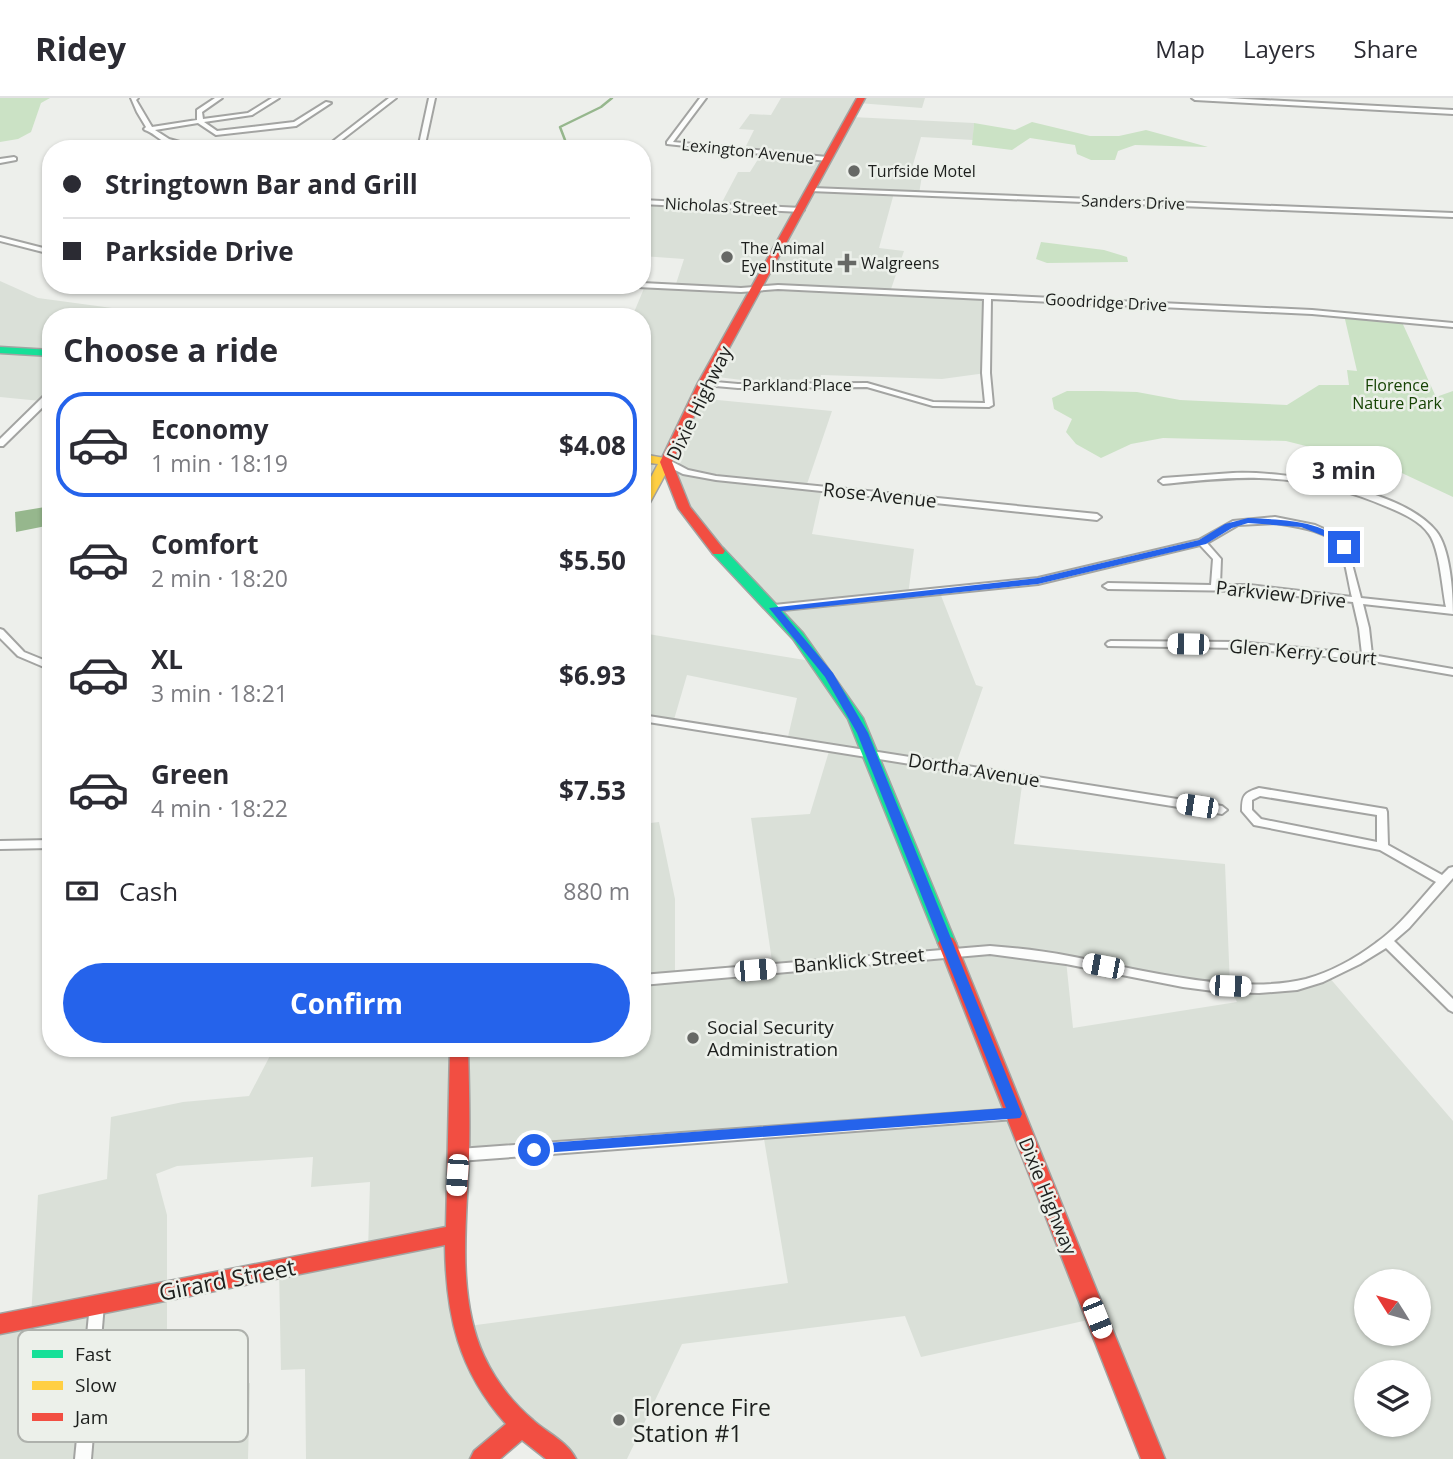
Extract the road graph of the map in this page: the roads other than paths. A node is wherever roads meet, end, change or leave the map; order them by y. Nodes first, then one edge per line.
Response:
1 (135, 98) edge
2 (219, 98) edge
3 (276, 98) edge
4 (393, 98) edge
5 (432, 98) edge
6 (703, 98) edge
7 (861, 98) edge
8 (1195, 98) edge
9 (328, 103) dead end
10 (1453, 112) edge
11 (201, 122) junction
12 (147, 129) junction
13 (166, 140) edge
14 (338, 140) edge
15 (423, 140) edge
16 (14, 159) dead end
17 (827, 159) junction
18 (0, 161) edge
19 (812, 190) junction
20 (651, 202) edge
21 (801, 210) junction
22 (1453, 215) edge
23 (0, 239) edge
24 (42, 249) edge
25 (651, 285) edge
26 (758, 288) junction
27 (989, 297) junction
28 (1453, 325) edge
29 (0, 350) edge
30 (42, 352) edge
31 (704, 383) junction
32 (42, 403) edge
33 (0, 444) edge
34 (651, 460) edge
35 (666, 462) junction
36 (1163, 481) dead end
37 (651, 490) edge
38 (1097, 517) dead end
39 (1202, 542) junction
40 (1108, 586) dead end
41 (1215, 586) junction
42 (1356, 601) junction
43 (774, 608) junction
44 (1452, 611) edge
45 (0, 632) edge
46 (1111, 644) dead end
47 (1367, 657) junction
48 (42, 663) edge
49 (1453, 672) edge
50 (651, 719) edge
51 (872, 754) junction
52 (1222, 810) dead end
53 (42, 844) edge
54 (0, 845) edge
55 (1383, 847) junction
56 (1453, 871) edge
57 (1443, 881) junction
58 (1387, 942) junction
59 (951, 952) junction
60 (651, 979) edge
61 (1453, 1007) edge
62 (459, 1057) edge
63 (1015, 1114) junction
64 (458, 1155) junction
65 (454, 1234) junction
66 (97, 1304) junction
67 (0, 1324) edge
68 (95, 1330) edge
69 (522, 1426) junction
70 (482, 1459) edge
71 (564, 1459) edge
72 (1153, 1459) edge

1 - 12 street
2 - 11 street
3 - 11 street
4 - 14 street
5 - 15 street
6 - 17 street, Lexington Avenue
7 - 17 main road, Dixie Highway
8 - 10 street
9 - 11 street
11 - 12 street
12 - 13 street
16 - 18 street
17 - 19 main road, Dixie Highway
19 - 21 main road, Dixie Highway
19 - 22 street, Sanders Drive
20 - 21 street, Nicholas Street
21 - 26 main road, Dixie Highway
23 - 24 street
25 - 26 street, Goodridge Drive
26 - 27 street, Goodridge Drive
26 - 31 main road, Dixie Highway
27 - 28 street, Goodridge Drive
27 - 31 street, Parkland Place
29 - 30 main road
31 - 35 main road, Dixie Highway
32 - 33 street
34 - 35 main road
35 - 37 main road
35 - 38 street, Rose Avenue
35 - 43 main road, Dixie Highway
36 - 44 street
39 - 41 street
39 - 42 street
39 - 43 street
40 - 41 street, Parkview Drive
41 - 42 street, Parkview Drive
42 - 44 street, Parkview Drive
42 - 47 street
43 - 51 main road, Dixie Highway
45 - 48 street
46 - 47 street, Glen Kerry Court
47 - 49 street, Glen Kerry Court
50 - 51 street, Dortha Avenue
51 - 52 street, Dortha Avenue
51 - 59 main road, Dixie Highway
53 - 54 street
55 - 55 street
55 - 57 street
56 - 57 street, Banklick Street
57 - 58 street, Banklick Street
58 - 59 street, Banklick Street
58 - 61 street
59 - 60 street, Banklick Street
59 - 63 main road, Dixie Highway
62 - 64 main road
63 - 64 street
63 - 72 main road, Dixie Highway
64 - 65 main road
65 - 66 main road, Girard Street
65 - 69 main road
66 - 67 main road, Girard Street
66 - 68 street
69 - 70 main road
69 - 71 main road

